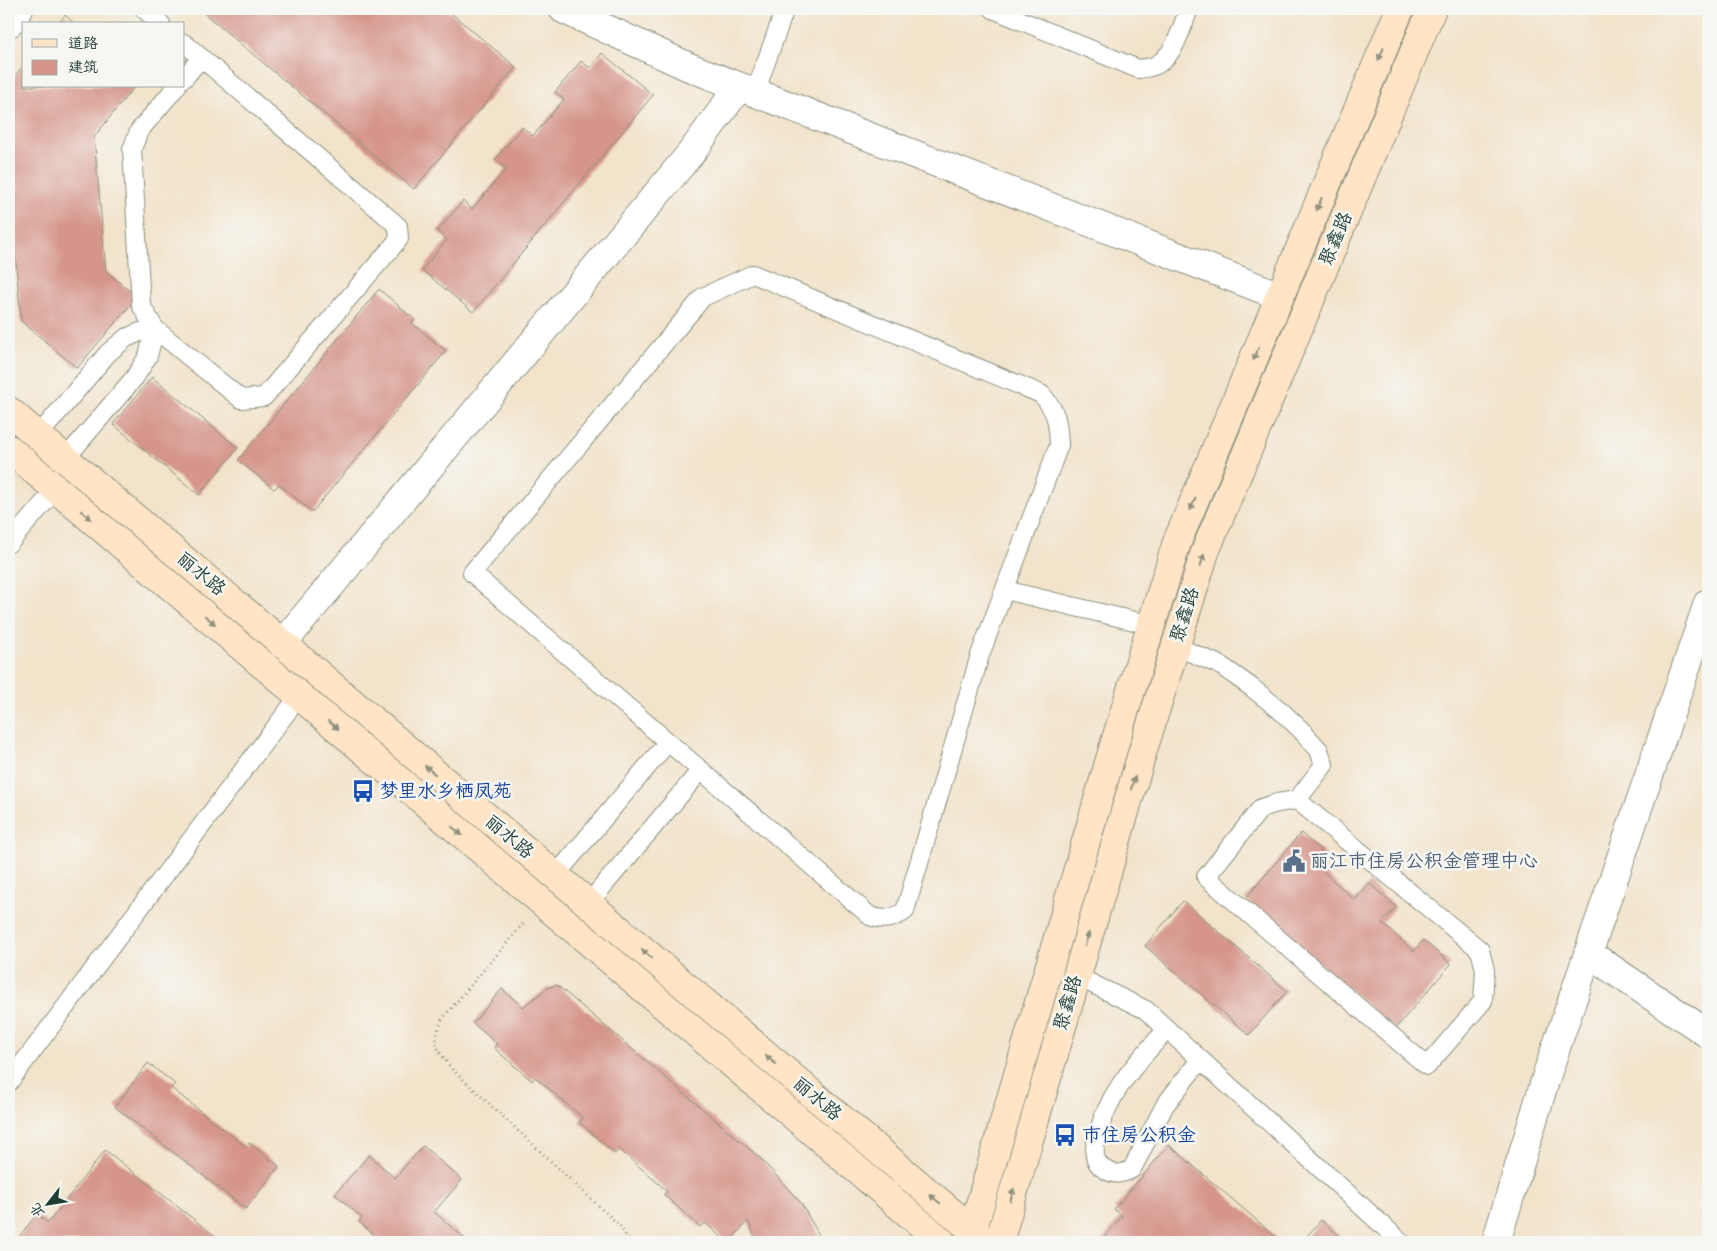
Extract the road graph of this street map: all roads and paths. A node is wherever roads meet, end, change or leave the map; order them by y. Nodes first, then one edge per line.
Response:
1 (19, 9) edge
2 (144, 9) edge
3 (563, 9) edge
4 (785, 9) edge
5 (993, 9) edge
6 (1189, 9) edge
7 (1400, 9) edge
8 (1432, 9) edge
9 (159, 22) edge
10 (9, 24) edge
11 (185, 44) edge
12 (201, 58) junction
13 (185, 77) edge
14 (175, 88) edge
15 (747, 90) junction
16 (1280, 296) junction
17 (155, 329) junction
18 (9, 411) edge
19 (38, 436) junction
20 (9, 449) edge
21 (65, 459) junction
22 (56, 489) junction
23 (9, 544) edge
24 (1005, 590) junction
25 (1708, 603) edge
26 (1151, 625) junction
27 (282, 644) junction
28 (1176, 646) junction
29 (299, 696) junction
30 (668, 742) junction
31 (701, 770) junction
32 (1297, 800) junction
33 (555, 876) junction
34 (542, 902) junction
35 (588, 904) junction
36 (1588, 953) junction
37 (1076, 976) junction
38 (1167, 1029) junction
39 (1708, 1034) edge
40 (1200, 1060) junction
41 (9, 1082) edge
42 (976, 1238) edge
43 (630, 1242) edge
44 (942, 1242) edge
45 (999, 1242) edge
46 (1401, 1242) edge
47 (1496, 1242) edge

1 - 10 street
2 - 9 lane
3 - 15 street
4 - 15 lane
5 - 6 lane
7 -> 16 main road, 聚鑫路
28 -> 8 main road, 聚鑫路
11 - 12 lane
12 - 13 lane
12 - 17 lane
14 - 17 lane
15 - 16 street
15 - 27 street
16 -> 26 main road, 聚鑫路
17 - 19 lane
17 - 21 lane
18 - 19 main road, 丽水路
19 - 21 main road, 丽水路
20 - 22 main road, 丽水路
21 - 27 main road, 丽水路
22 - 23 lane
22 -> 29 main road, 丽水路
24 - 26 lane
24 - 30 lane
24 - 31 lane
25 - 36 street
26 - 42 main road, 聚鑫路
33 -> 27 main road, 丽水路
28 - 32 lane
37 -> 28 main road, 聚鑫路
29 -> 34 main road, 丽水路
29 - 41 lane
30 - 31 lane
30 - 33 lane
31 - 35 lane
32 - 32 lane
33 - 35 main road, 丽水路
34 - 43 path
34 - 44 main road, 丽水路
42 -> 35 main road, 丽水路
36 - 39 street
36 - 47 street
37 - 38 lane
45 -> 37 main road, 聚鑫路
38 - 40 lane
38 - 40 lane
40 - 46 lane

